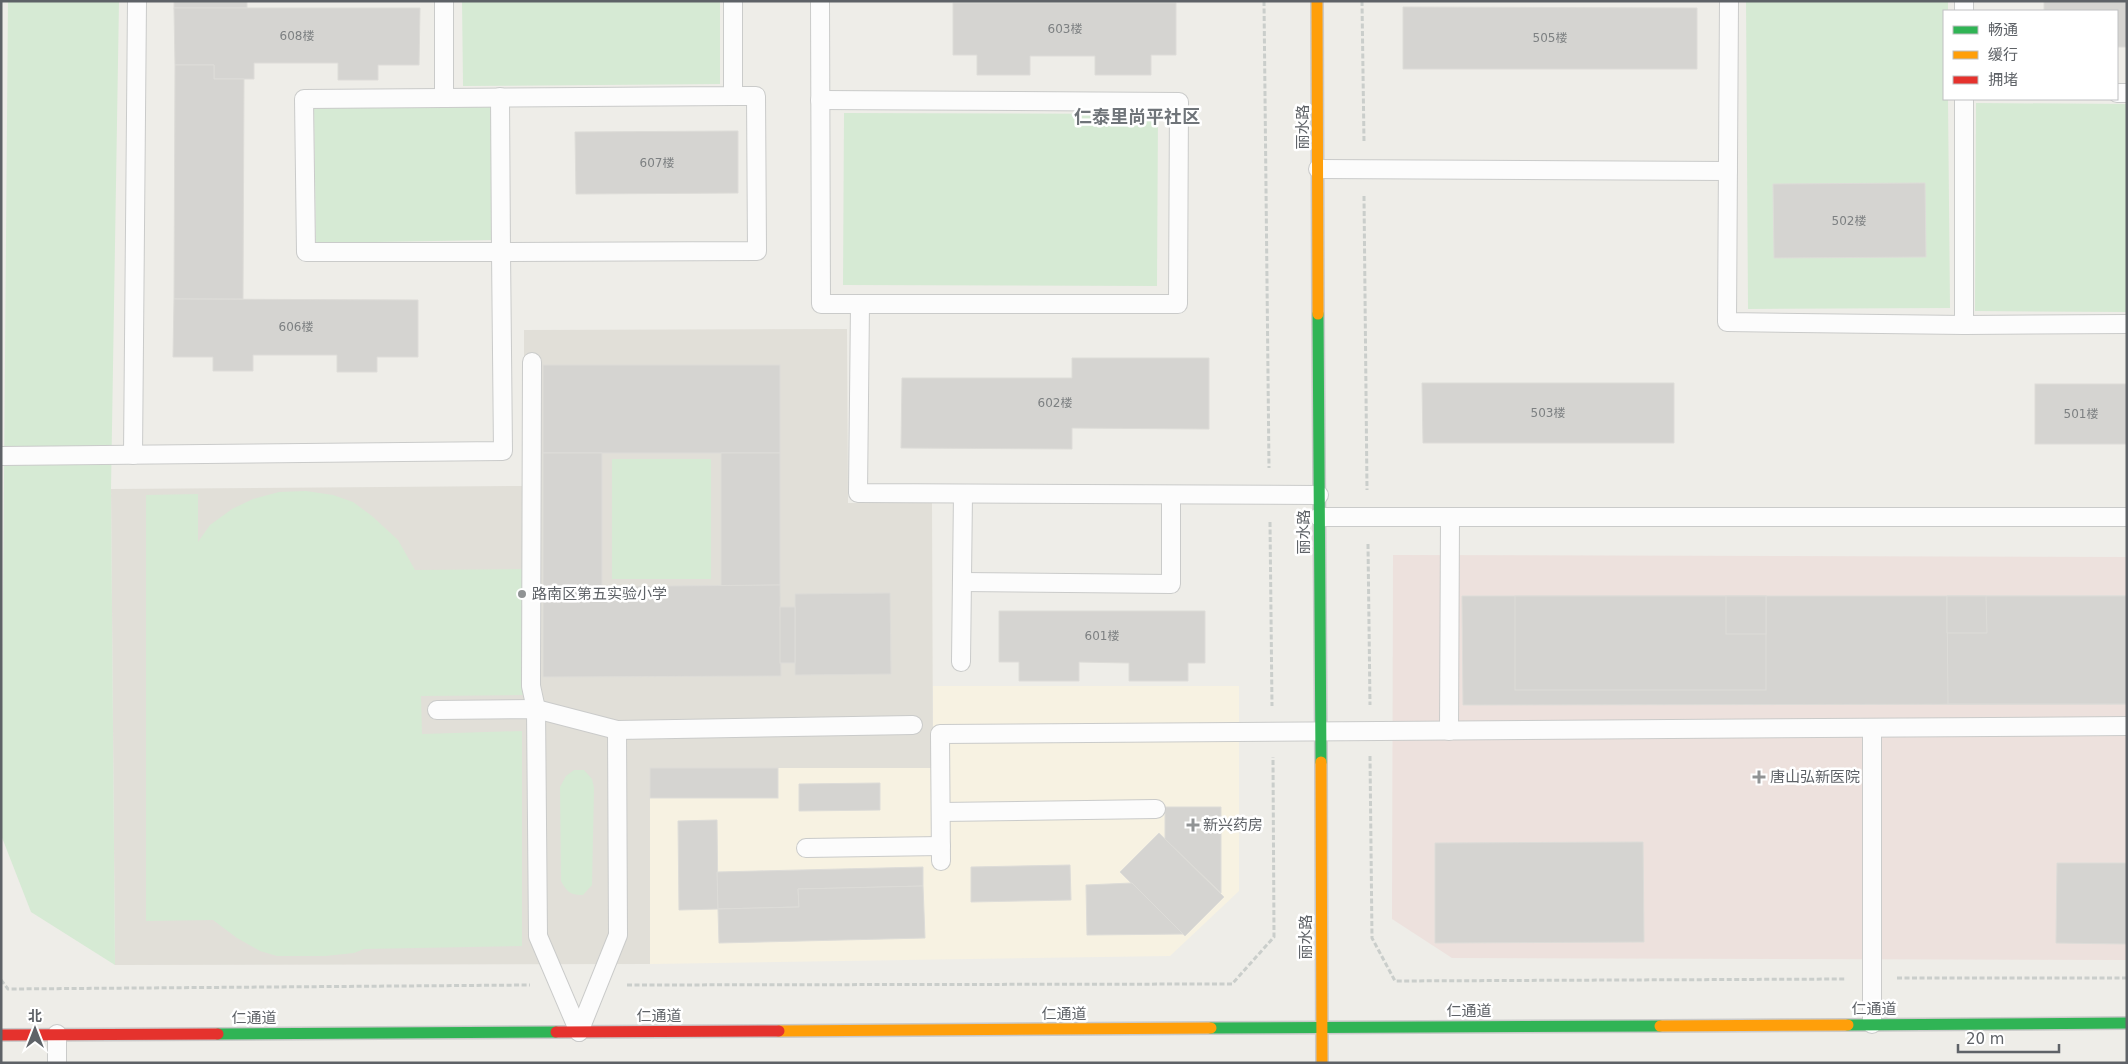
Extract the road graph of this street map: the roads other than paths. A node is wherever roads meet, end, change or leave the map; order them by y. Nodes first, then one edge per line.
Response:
1 (137, 1) edge
2 (444, 1) edge
3 (733, 1) edge
4 (820, 1) edge
5 (1317, 1) edge
6 (1728, 1) edge
7 (733, 96) junction
8 (500, 97) junction
9 (444, 98) junction
10 (820, 100) junction
11 (1964, 100) edge
12 (1318, 169) junction
13 (1728, 171) junction
14 (500, 252) junction
15 (860, 304) junction
16 (2127, 324) edge
17 (1964, 325) junction
18 (532, 362) dead end
19 (133, 454) junction
20 (1, 456) edge
21 (963, 494) junction
22 (1171, 495) junction
23 (1319, 495) junction
24 (1319, 517) junction
25 (1450, 517) junction
26 (2127, 517) edge
27 (962, 582) junction
28 (961, 662) dead end
29 (536, 709) junction
30 (437, 710) dead end
31 (913, 725) dead end
32 (2127, 726) edge
33 (1872, 729) junction
34 (617, 730) junction
35 (1449, 731) junction
36 (1320, 732) junction
37 (1156, 809) dead end
38 (941, 812) junction
39 (806, 848) dead end
40 (2127, 1023) edge
41 (1872, 1024) junction
42 (1322, 1027) junction
43 (579, 1032) junction
44 (57, 1034) junction
45 (1, 1035) edge
46 (57, 1063) edge
47 (1322, 1063) edge

1 - 19 lane
2 - 9 lane
3 - 7 lane
4 - 10 lane
5 - 12 street, 丽水路
6 - 13 lane
7 - 8 lane
7 - 14 lane
8 - 9 lane
8 - 14 lane
9 - 14 lane
10 - 15 lane
10 - 15 lane
11 - 17 lane
12 - 13 lane
12 - 23 street, 丽水路
13 - 17 lane
14 - 19 lane
15 - 21 lane
16 - 17 lane
18 - 29 lane
19 - 20 lane
21 - 22 lane
21 - 27 lane
22 - 23 lane
22 - 27 lane
23 - 24 street, 丽水路
24 - 25 lane
24 - 36 street, 丽水路
25 - 26 lane
25 - 35 lane
27 - 28 lane
29 - 30 lane
29 - 34 lane
29 - 43 lane
31 - 34 lane
32 - 33 lane
33 - 35 lane
33 - 41 lane
34 - 43 lane
35 - 36 lane
36 - 38 lane
36 - 42 street, 丽水路
37 - 38 lane
38 - 39 lane
40 - 41 street, 仁通道
41 - 42 street, 仁通道
42 - 43 street, 仁通道
42 - 47 street, 丽水路
43 - 44 street, 仁通道
44 - 45 street, 仁通道
44 - 46 lane

